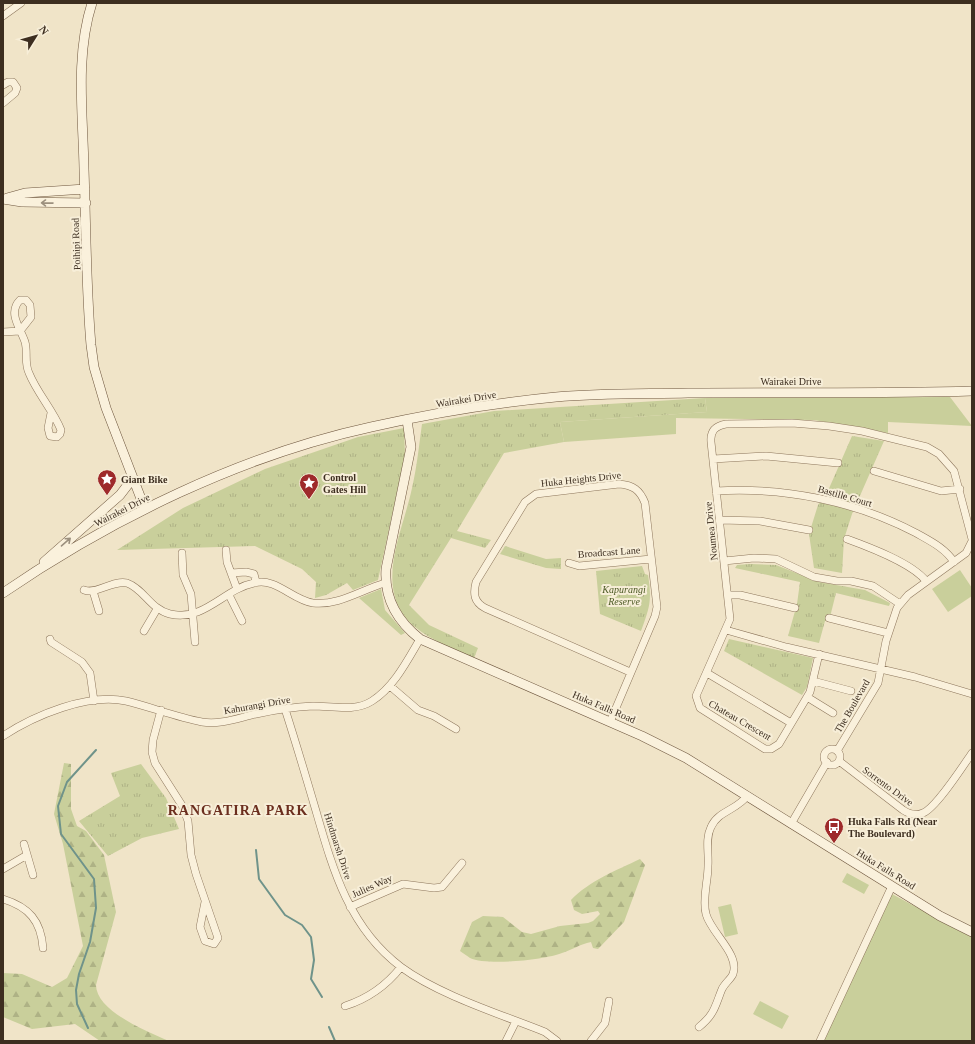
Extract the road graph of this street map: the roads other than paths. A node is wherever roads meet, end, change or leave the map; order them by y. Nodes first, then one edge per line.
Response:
1 (21, 3) edge
2 (92, 3) edge
3 (3, 16) edge
4 (3, 85) edge
5 (3, 103) edge
6 (85, 189) junction
7 (4, 199) edge
8 (86, 203) junction
9 (3, 332) edge
10 (972, 392) edge
11 (51, 412) dead end
12 (407, 420) junction
13 (713, 459) junction
14 (838, 463) dead end
15 (874, 471) dead end
16 (133, 478) junction
17 (960, 489) junction
18 (716, 491) junction
19 (145, 510) junction
20 (720, 520) junction
21 (809, 530) dead end
22 (847, 539) dead end
23 (972, 540) edge
24 (226, 550) dead end
25 (182, 553) dead end
26 (651, 559) junction
27 (724, 561) junction
28 (954, 562) junction
29 (569, 563) dead end
30 (231, 573) junction
31 (26, 577) junction
32 (926, 581) junction
33 (256, 582) junction
34 (385, 583) junction
35 (236, 589) junction
36 (84, 590) dead end
37 (93, 591) junction
38 (3, 593) edge
39 (229, 595) junction
40 (728, 595) junction
41 (900, 604) junction
42 (795, 608) dead end
43 (157, 609) junction
44 (99, 611) dead end
45 (193, 614) junction
46 (829, 618) dead end
47 (242, 621) dead end
48 (726, 630) junction
49 (144, 631) dead end
50 (888, 633) junction
51 (50, 639) dead end
52 (420, 639) junction
53 (195, 642) dead end
54 (819, 654) junction
55 (881, 670) junction
56 (630, 672) junction
57 (707, 673) junction
58 (813, 681) junction
59 (390, 686) junction
60 (851, 691) dead end
61 (972, 694) edge
62 (807, 697) junction
63 (94, 701) junction
64 (285, 709) junction
65 (161, 710) junction
66 (833, 713) dead end
67 (610, 722) junction
68 (791, 723) junction
69 (456, 729) dead end
70 (3, 736) edge
71 (837, 752) junction
72 (972, 753) edge
73 (839, 761) junction
74 (827, 762) junction
75 (747, 796) junction
76 (791, 824) junction
77 (24, 844) dead end
78 (27, 854) junction
79 (462, 863) dead end
80 (3, 869) edge
81 (33, 875) dead end
82 (892, 886) junction
83 (3, 899) edge
84 (205, 902) junction
85 (350, 907) junction
86 (972, 932) edge
87 (43, 948) dead end
88 (401, 967) junction
89 (609, 1001) dead end
90 (345, 1006) dead end
91 (516, 1021) junction
92 (699, 1027) dead end
93 (506, 1041) edge
94 (557, 1041) edge
95 (591, 1041) edge
96 (820, 1041) edge

1 - 3 street
2 - 6 main road, Poihipi Road
4 - 5 street
6 - 7 main road
6 - 8 main road, Poihipi Road
8 -> 7 main road
8 - 16 main road, Poihipi Road
9 - 11 street
10 - 12 main road, Wairakei Drive
12 - 19 main road, Wairakei Drive
12 - 34 main road, Huka Falls Road
13 - 14 street
13 - 17 street, Noumea Drive
13 - 18 street, Noumea Drive
15 - 17 street
16 - 19 main road, Poihipi Road
31 -> 16 main road
17 - 23 street, Noumea Drive
18 - 20 street, Noumea Drive
18 - 28 street, Bastille Court
19 - 31 main road, Wairakei Drive
20 - 21 street
20 - 27 street, Noumea Drive
22 - 32 street
23 - 28 street, Noumea Drive
24 - 30 street
25 - 45 street
26 - 29 street, Broadcast Lane
26 - 56 street, Huka Heights Drive
26 - 56 street, Huka Heights Drive
27 - 40 street, Noumea Drive
27 - 41 street
28 - 32 street, Noumea Drive
30 - 33 street
30 - 35 street
31 - 38 main road, Wairakei Drive
32 - 41 street, Noumea Drive
33 - 34 street
33 - 35 street
34 - 52 main road, Huka Falls Road
35 - 39 street
36 - 37 street
37 - 43 street
37 - 44 street
39 - 45 street
39 - 47 street
40 - 42 street
40 - 48 street, Noumea Drive
41 - 50 street, Noumea Drive
43 - 45 street
43 - 49 street
45 - 53 street
46 - 50 street
48 - 54 street
48 - 57 street, Chateau Crescent
50 - 55 street, Noumea Drive
51 - 63 street
52 - 59 street, Kahurangi Drive
52 - 67 main road, Huka Falls Road
54 - 55 street
54 - 58 street, Chateau Crescent
55 - 61 street
55 - 71 street, The Boulevard
56 - 67 street, Huka Heights Drive
57 - 68 street
57 - 68 street, Chateau Crescent
58 - 60 street
58 - 62 street, Chateau Crescent
59 - 64 street, Kahurangi Drive
59 - 69 street
62 - 66 street
62 - 68 street, Chateau Crescent
63 - 65 street, Kahurangi Drive
63 - 70 street, Kahurangi Drive
64 - 65 street, Kahurangi Drive
64 - 85 street, Hindmarsh Drive
65 - 84 street
67 - 75 main road, Huka Falls Road
71 - 73 street
71 - 74 street, The Boulevard
72 - 73 street, Sorrento Drive
73 - 74 street
74 - 76 street, The Boulevard
75 - 76 main road, Huka Falls Road
75 - 92 street
76 - 82 main road, Huka Falls Road
77 - 78 street
78 - 80 street
78 - 81 street
79 - 85 street, Julies Way
82 - 86 main road, Huka Falls Road
82 - 96 street
83 - 87 street
84 - 84 street
85 - 88 street, Hindmarsh Drive
88 - 90 street
88 - 91 street, Hindmarsh Drive
89 - 95 street
91 - 93 street
91 - 94 street, Hindmarsh Drive

